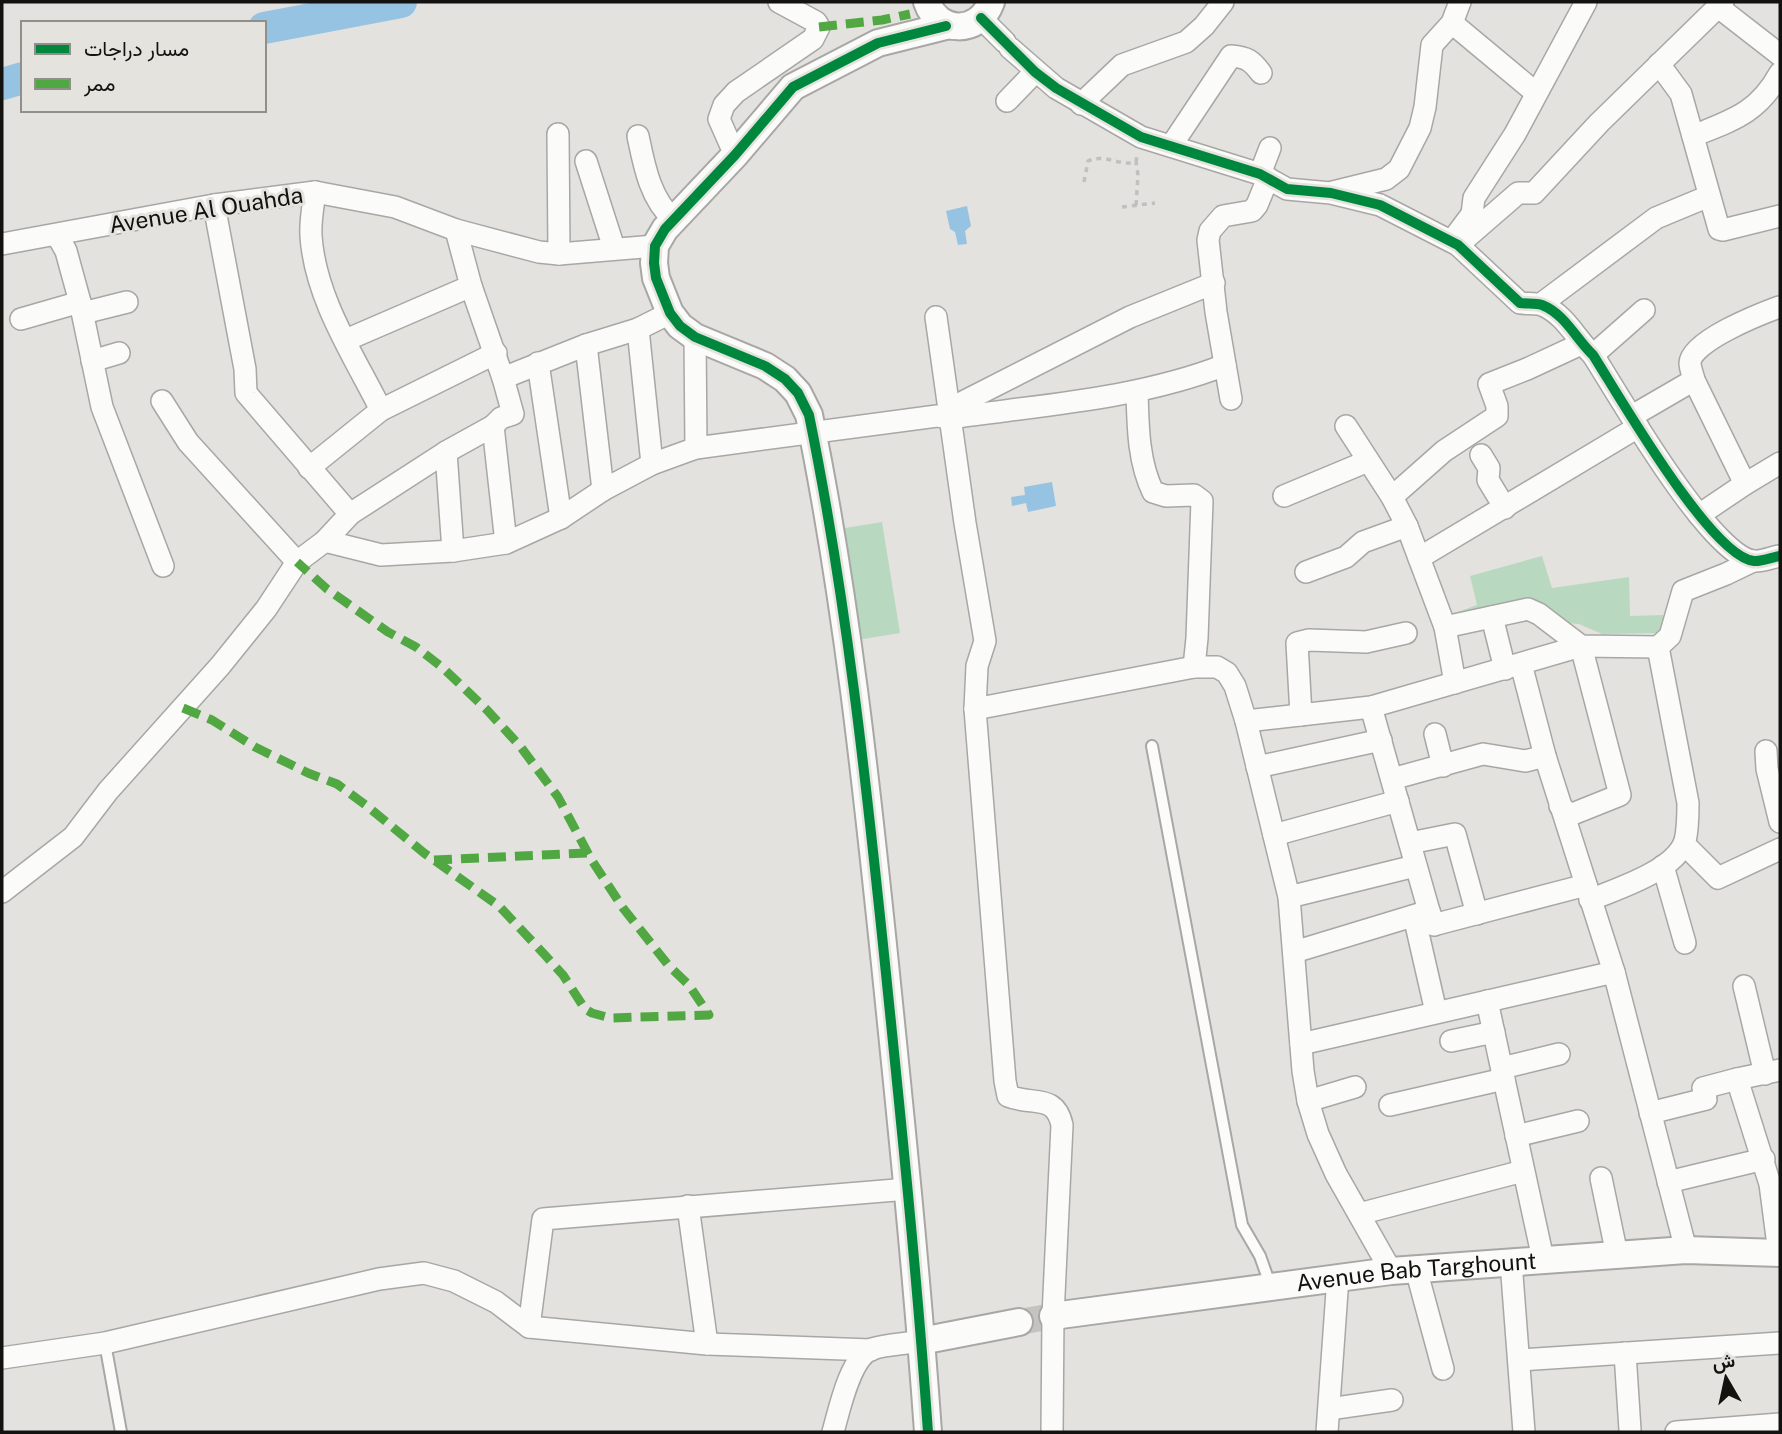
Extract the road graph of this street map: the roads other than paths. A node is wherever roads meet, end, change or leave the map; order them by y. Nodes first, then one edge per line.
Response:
1 (779, 2) edge
2 (920, 2) edge
3 (927, 2) edge
4 (1223, 2) edge
5 (1460, 2) edge
6 (1586, 2) edge
7 (1720, 4) edge
8 (986, 10) edge
9 (1452, 23) junction
10 (946, 26) junction
11 (878, 43) junction
12 (1780, 55) edge
13 (1660, 64) junction
14 (1035, 72) junction
15 (1261, 73) dead end
16 (1780, 73) edge
17 (1536, 93) junction
18 (1007, 101) dead end
19 (1080, 104) junction
20 (558, 134) dead end
21 (638, 136) dead end
22 (1693, 136) junction
23 (1171, 146) junction
24 (1270, 148) dead end
25 (735, 155) junction
26 (586, 161) dead end
27 (1264, 176) junction
28 (315, 192) junction
29 (1331, 193) junction
30 (1709, 196) junction
31 (214, 205) junction
32 (1780, 216) edge
33 (674, 220) junction
34 (456, 230) junction
35 (57, 235) junction
36 (1455, 243) junction
37 (2, 244) edge
38 (655, 246) junction
39 (614, 248) junction
40 (559, 254) junction
41 (1214, 283) junction
42 (471, 286) junction
43 (127, 302) dead end
44 (1541, 304) junction
45 (1779, 307) edge
46 (81, 308) junction
47 (1644, 310) dead end
48 (670, 313) junction
49 (936, 317) dead end
50 (21, 319) dead end
51 (638, 329) junction
52 (695, 337) junction
53 (346, 340) junction
54 (586, 345) junction
55 (1587, 349) junction
56 (119, 353) dead end
57 (496, 353) junction
58 (92, 361) junction
59 (538, 363) junction
60 (1224, 365) junction
61 (503, 378) junction
62 (1694, 380) junction
63 (1137, 391) junction
64 (1231, 399) dead end
65 (162, 401) dead end
66 (381, 411) junction
67 (950, 418) junction
68 (1635, 421) junction
69 (493, 426) junction
70 (1346, 426) dead end
71 (812, 431) junction
72 (696, 448) junction
73 (446, 452) junction
74 (1481, 455) dead end
75 (1367, 461) junction
76 (1780, 463) edge
77 (652, 464) junction
78 (309, 468) junction
79 (1745, 484) junction
80 (603, 490) junction
81 (1284, 496) dead end
82 (1392, 497) junction
83 (1505, 508) junction
84 (350, 514) junction
85 (1699, 515) junction
86 (561, 518) junction
87 (1407, 526) junction
88 (325, 541) junction
89 (506, 543) junction
90 (453, 551) junction
91 (1780, 556) edge
92 (1419, 558) junction
93 (1754, 561) junction
94 (297, 562) junction
95 (163, 566) dead end
96 (1306, 572) dead end
97 (1492, 617) junction
98 (1445, 627) junction
99 (1406, 633) dead end
100 (1581, 646) junction
101 (1658, 647) junction
102 (1194, 667) junction
103 (1513, 667) junction
104 (1455, 683) junction
105 (1371, 707) junction
106 (975, 709) junction
107 (1301, 715) junction
108 (1246, 721) junction
109 (1435, 734) dead end
110 (1381, 740) junction
111 (1152, 746) dead end
112 (1766, 751) dead end
113 (1545, 756) junction
114 (1443, 766) junction
115 (1257, 767) junction
116 (1392, 779) junction
117 (1777, 794) edge
118 (1398, 801) junction
119 (1560, 806) junction
120 (1780, 822) edge
121 (1274, 835) junction
122 (1410, 844) junction
123 (1684, 844) junction
124 (1780, 849) edge
125 (1415, 866) junction
126 (1663, 866) junction
127 (2, 892) edge
128 (1588, 893) junction
129 (1289, 897) junction
130 (1421, 913) junction
131 (1477, 914) junction
132 (1685, 943) dead end
133 (1293, 952) junction
134 (1614, 972) junction
135 (1745, 986) dead end
136 (1487, 1001) junction
137 (1436, 1013) junction
138 (1494, 1032) junction
139 (1451, 1041) dead end
140 (1301, 1044) junction
141 (1559, 1054) dead end
142 (1772, 1072) edge
143 (1503, 1073) junction
144 (1737, 1079) junction
145 (1356, 1087) dead end
146 (1308, 1101) junction
147 (1390, 1105) dead end
148 (1650, 1114) junction
149 (1578, 1121) dead end
150 (1516, 1136) junction
151 (1764, 1159) junction
152 (1523, 1171) junction
153 (1601, 1178) dead end
154 (1668, 1182) junction
155 (908, 1189) junction
156 (688, 1206) junction
157 (1359, 1214) junction
158 (1686, 1250) junction
159 (1780, 1253) edge
160 (1617, 1255) junction
161 (1543, 1259) junction
162 (1511, 1262) junction
163 (1404, 1270) junction
164 (1338, 1277) junction
165 (1271, 1287) junction
166 (1053, 1316) junction
167 (1019, 1322) tunnel mouth
168 (529, 1327) junction
169 (921, 1341) junction
170 (105, 1343) junction
171 (1780, 1343) edge
172 (707, 1345) junction
173 (871, 1350) junction
174 (1625, 1353) junction
175 (2, 1358) edge
176 (1518, 1360) junction
177 (1443, 1369) dead end
178 (1392, 1400) dead end
179 (1329, 1409) junction
180 (1780, 1424) edge
181 (1633, 1431) edge
182 (121, 1432) edge
183 (833, 1432) edge
184 (928, 1432) edge
185 (1052, 1432) edge
186 (1327, 1432) edge
187 (1524, 1432) edge
188 (1676, 1432) edge

1 - 25 street
2 - 11 street
3 - 10 street
4 - 19 street
5 - 9 street
6 - 17 street
7 - 12 street
7 - 13 street
8 - 10 street
8 - 14 street
9 - 17 street
9 - 29 street
10 - 11 street
11 - 25 street
13 - 22 street
13 - 36 street
14 - 18 street
14 - 19 street
15 - 23 street
16 - 22 street
17 - 36 street
19 - 23 street
20 - 40 street
21 - 33 street
22 - 30 street
23 - 27 street
24 - 27 street
25 - 33 street
26 - 39 street
27 - 29 street
27 - 41 street
28 - 31 street, Avenue Al Ouahda
28 - 34 street, Avenue Al Ouahda
28 - 53 street
29 - 36 street
30 - 32 street
30 - 44 street
31 - 35 street, Avenue Al Ouahda
31 - 78 street
33 - 38 street
34 - 40 street, Avenue Al Ouahda
34 - 42 street
35 - 37 street, Avenue Al Ouahda
35 - 46 street
36 - 44 street
38 - 39 street, Avenue Al Ouahda
38 - 48 street
39 - 40 street, Avenue Al Ouahda
41 - 60 street
41 - 67 street
42 - 53 street
42 - 57 street
43 - 46 street
44 - 55 street
45 - 62 street
46 - 50 street
46 - 58 street
47 - 55 street
48 - 51 street
48 - 52 street
49 - 67 street
51 - 54 street
51 - 77 street
52 - 71 street
52 - 72 street
53 - 66 street
54 - 59 street
54 - 80 street
55 - 68 street
55 - 82 street
56 - 58 street
57 - 61 street
57 - 66 street
58 - 95 street
59 - 61 street
59 - 86 street
60 - 63 street
60 - 64 street
61 - 69 street
62 - 68 street
62 - 79 street
63 - 67 street
63 - 102 street
65 - 94 street
66 - 78 street
67 - 71 street
67 - 106 street
68 - 83 street
68 - 85 street
69 - 73 street
69 - 89 street
70 - 75 street
71 - 72 street
71 - 155 street
72 - 77 street
73 - 84 street
73 - 90 street
74 - 83 street
75 - 81 street
75 - 82 street
76 - 79 street
77 - 80 street
78 - 84 street
79 - 85 street
80 - 86 street
82 - 87 street
83 - 92 street
84 - 88 street
85 - 93 street
86 - 89 street
87 - 92 street
87 - 96 street
88 - 90 street
88 - 94 street
89 - 90 street
91 - 93 street
92 - 98 street
93 - 101 street
94 - 127 street
97 - 98 street
97 - 100 street
97 - 103 street
98 - 104 street
99 - 107 street
100 - 101 street
100 - 103 street
100 - 119 street
101 - 123 street
102 - 106 street
102 - 108 street
103 - 104 street
103 - 113 street
104 - 105 street
105 - 107 street
105 - 110 street
106 - 166 street
107 - 108 street
108 - 115 street
109 - 114 street
110 - 115 street
110 - 116 street
111 - 165 lane
112 - 117 street
113 - 114 street
113 - 119 street
114 - 116 street
115 - 121 street
116 - 118 street
117 - 120 street
118 - 121 street
118 - 122 street
119 - 128 street
121 - 129 street
122 - 125 street
122 - 131 street
123 - 124 street
123 - 126 street
125 - 129 street
125 - 130 street
126 - 128 street
126 - 132 street
128 - 131 street
128 - 134 street
129 - 133 street
130 - 131 street
130 - 133 street
130 - 137 street
133 - 140 street
134 - 136 street
134 - 148 street
135 - 142 street
136 - 137 street
136 - 138 street
137 - 140 street
138 - 139 street
138 - 143 street
140 - 146 street
141 - 143 street
142 - 144 street
143 - 147 street
143 - 150 street
144 - 148 street
144 - 151 street
145 - 146 street
146 - 157 street
148 - 154 street
149 - 150 street
150 - 152 street
151 - 154 street
151 - 159 street
152 - 157 street
152 - 161 street
153 - 160 street
154 - 158 street
155 - 156 street
155 - 169 street
156 - 168 street
156 - 172 street
157 - 163 street
158 - 159 street, Avenue Bab Targhount
158 - 160 street, Avenue Bab Targhount
160 - 161 street, Avenue Bab Targhount
161 - 162 street, Avenue Bab Targhount
162 - 163 street, Avenue Bab Targhount
162 - 176 street
163 - 164 street, Avenue Bab Targhount
163 - 177 street
164 - 165 street, Avenue Bab Targhount
164 - 179 street
165 - 166 street, Avenue Bab Targhount
166 - 185 street
167 - 169 street
168 - 170 street
168 - 172 street
169 - 173 street
169 - 184 street
170 - 175 street
170 - 182 lane
171 - 174 street
172 - 173 street
173 - 183 street
174 - 176 street
174 - 181 street
176 - 187 street
178 - 179 street
179 - 186 street
180 - 188 street

